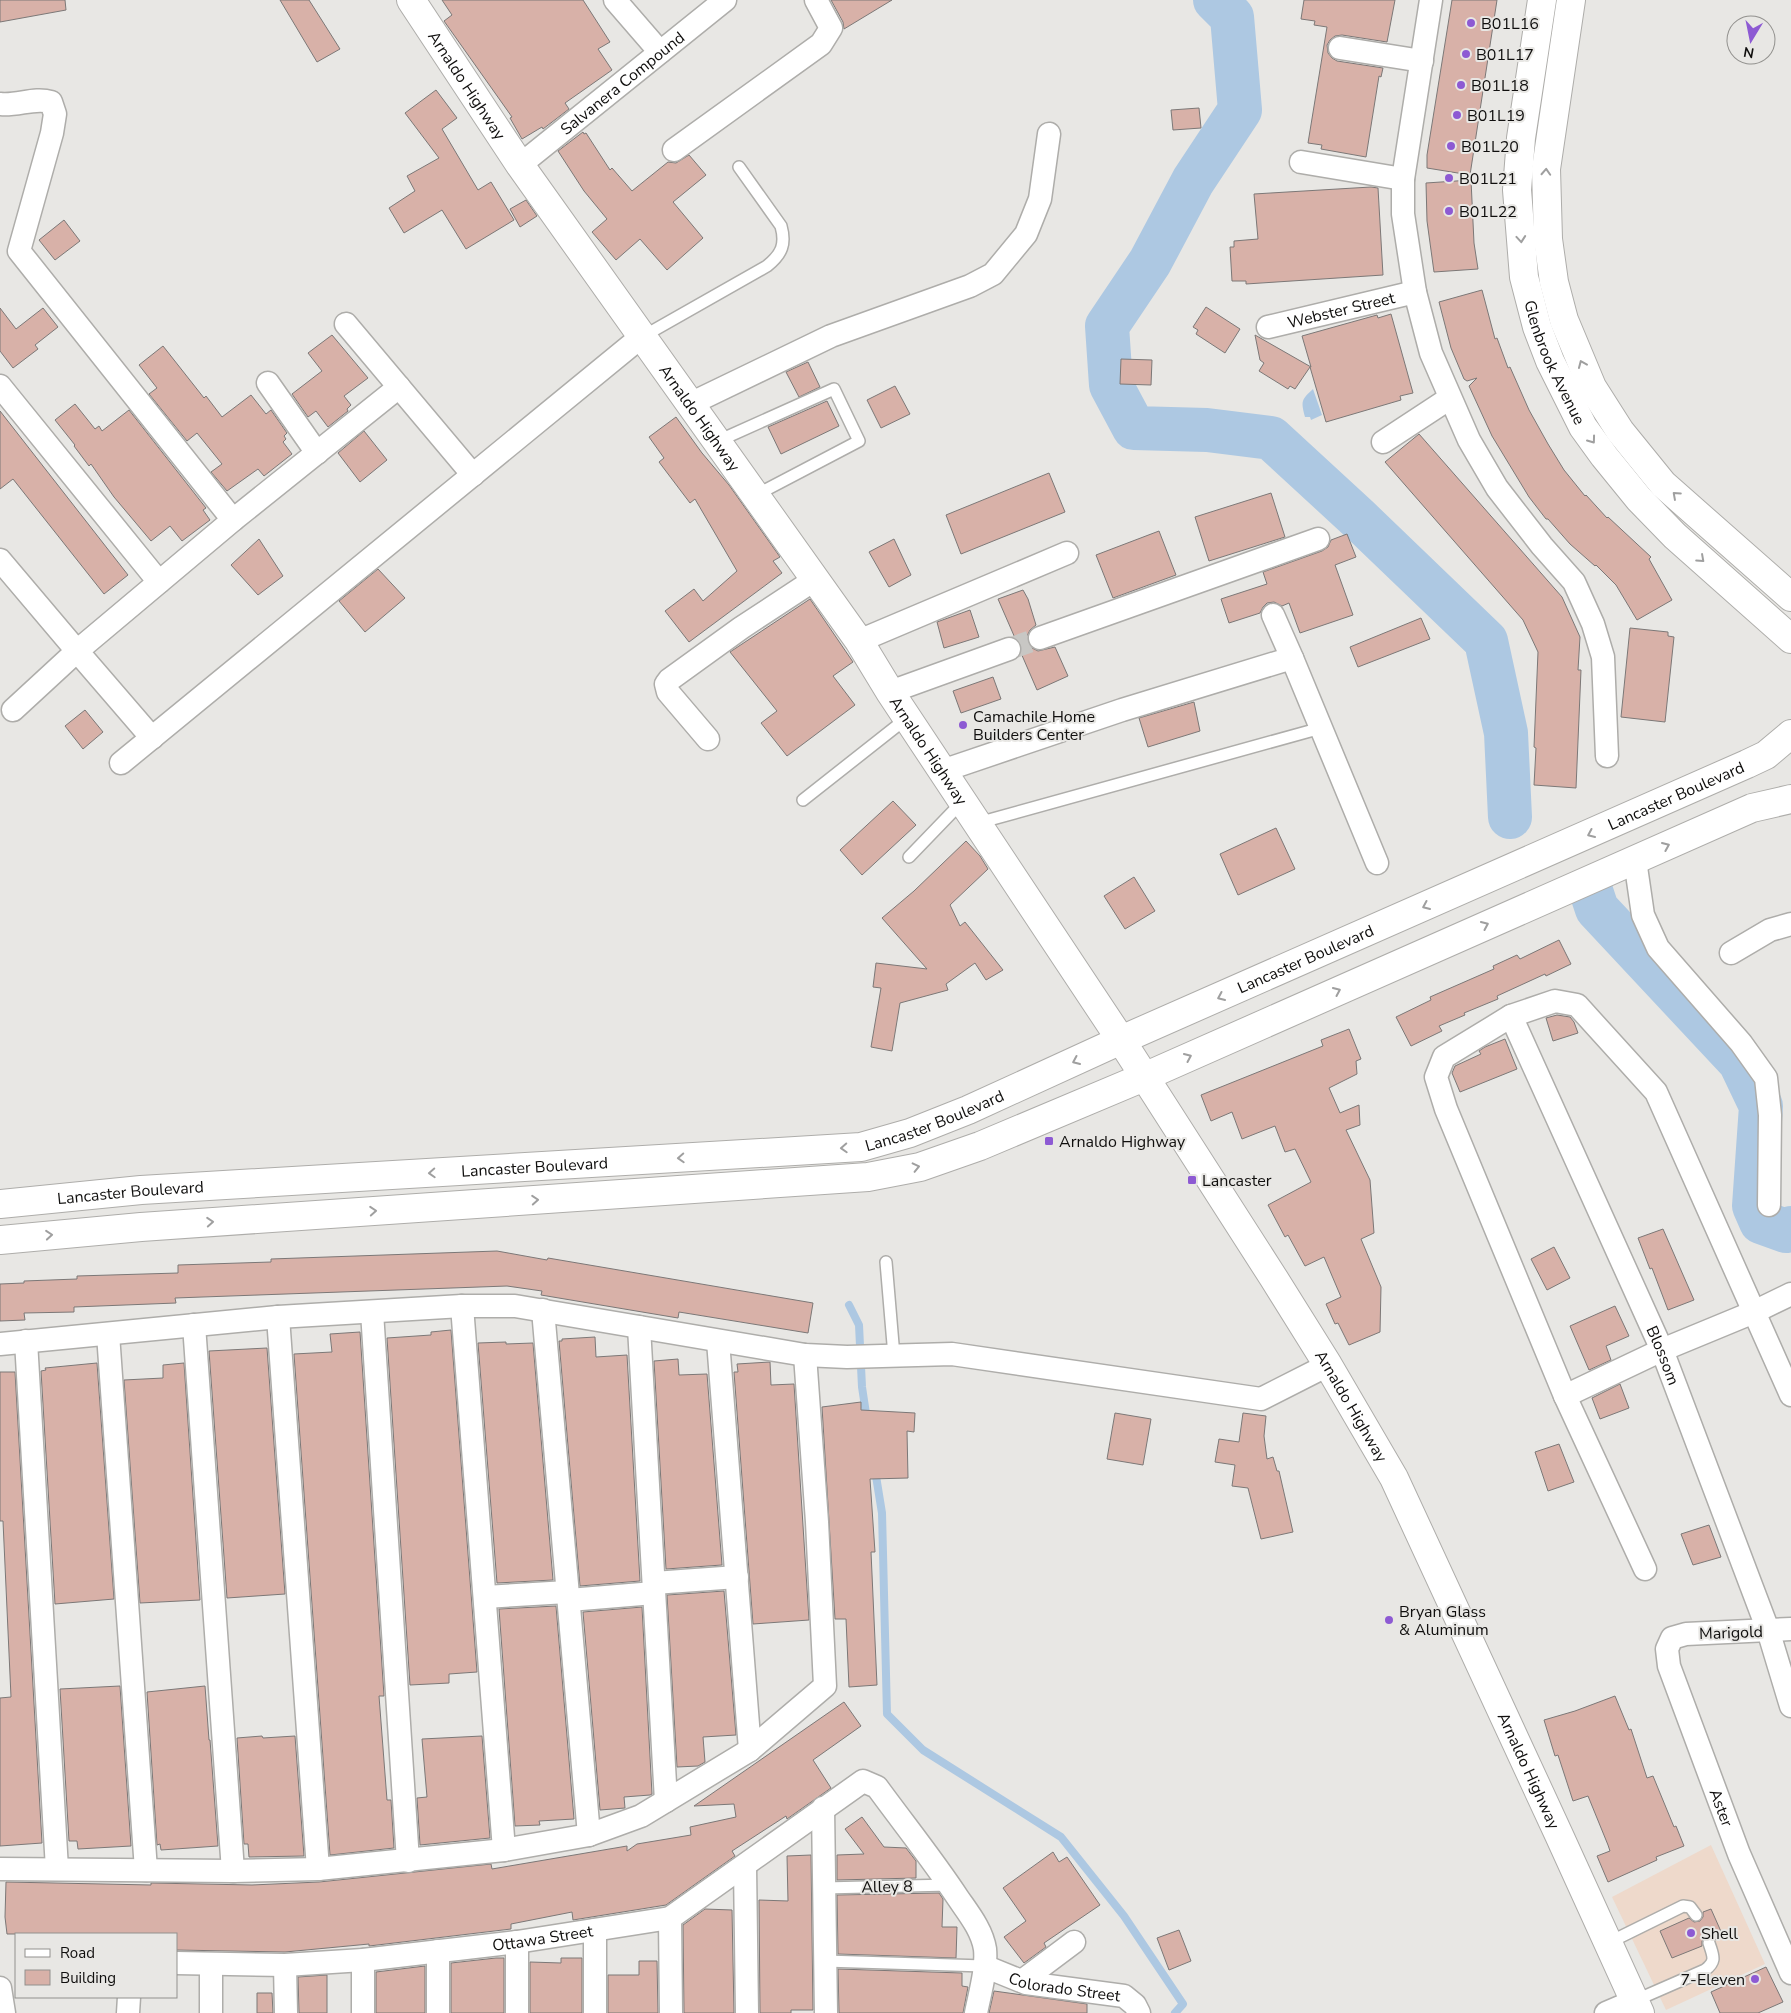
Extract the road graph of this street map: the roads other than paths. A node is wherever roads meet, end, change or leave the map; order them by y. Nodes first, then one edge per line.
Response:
1 (411, 0) edge
2 (615, 0) edge
3 (725, 0) edge
4 (816, 0) edge
5 (1431, 0) edge
6 (1542, 0) edge
7 (1571, 0) edge
8 (1340, 48) dead end
9 (660, 52) junction
10 (1422, 61) junction
11 (0, 104) edge
12 (1049, 134) dead end
13 (674, 150) dead end
14 (1301, 162) dead end
15 (520, 165) junction
16 (740, 167) dead end
17 (1403, 179) junction
18 (1415, 292) junction
19 (346, 324) dead end
20 (1268, 327) dead end
21 (641, 337) junction
22 (268, 383) dead end
23 (0, 386) edge
24 (399, 387) junction
25 (1450, 398) junction
26 (690, 404) junction
27 (718, 441) junction
28 (1382, 442) dead end
29 (318, 454) junction
30 (473, 475) junction
31 (754, 496) junction
32 (233, 520) junction
33 (1318, 539) dead end
34 (1067, 553) dead end
35 (0, 560) edge
36 (814, 580) junction
37 (159, 582) junction
38 (1791, 597) edge
39 (1273, 615) dead end
40 (1040, 638) tunnel mouth
41 (1791, 639) edge
42 (859, 641) junction
43 (1009, 649) tunnel mouth
44 (77, 651) junction
45 (1292, 658) junction
46 (890, 692) junction
47 (13, 710) dead end
48 (907, 718) junction
49 (1321, 728) junction
50 (1791, 734) edge
51 (152, 738) junction
52 (708, 739) dead end
53 (1607, 756) dead end
54 (121, 763) dead end
55 (942, 771) junction
56 (1791, 798) edge
57 (803, 800) dead end
58 (963, 801) junction
59 (978, 824) junction
60 (909, 857) dead end
61 (1635, 860) junction
62 (1377, 863) dead end
63 (1791, 924) edge
64 (1731, 953) dead end
65 (1511, 1016) junction
66 (1121, 1040) junction
67 (1144, 1077) junction
68 (0, 1204) edge
69 (1769, 1205) dead end
70 (0, 1240) edge
71 (886, 1262) dead end
72 (1791, 1294) edge
73 (462, 1306) junction
74 (543, 1310) junction
75 (372, 1312) junction
76 (1754, 1312) junction
77 (278, 1317) junction
78 (194, 1325) junction
79 (639, 1327) junction
80 (108, 1334) junction
81 (26, 1341) junction
82 (718, 1341) junction
83 (0, 1344) edge
84 (1662, 1350) junction
85 (806, 1355) junction
86 (894, 1356) junction
87 (1328, 1365) junction
88 (1791, 1395) edge
89 (1565, 1396) junction
90 (1645, 1569) dead end
91 (737, 1577) junction
92 (654, 1588) junction
93 (568, 1596) junction
94 (484, 1597) junction
95 (1791, 1629) edge
96 (1768, 1630) junction
97 (1672, 1638) joint
98 (1791, 1706) edge
99 (750, 1750) junction
100 (666, 1801) junction
101 (823, 1808) junction
102 (589, 1835) junction
103 (504, 1850) junction
104 (408, 1861) junction
105 (745, 1866) junction
106 (0, 1869) edge
107 (57, 1869) junction
108 (318, 1869) junction
109 (146, 1870) junction
110 (232, 1871) junction
111 (949, 1885) junction
112 (824, 1888) junction
113 (1696, 1915) dead end
114 (670, 1918) junction
115 (595, 1930) junction
116 (517, 1942) junction
117 (1074, 1942) dead end
118 (1608, 1943) junction
119 (1709, 1943) dead end
120 (438, 1951) junction
121 (363, 1960) junction
122 (825, 1961) junction
123 (178, 1963) edge
124 (211, 1964) junction
125 (285, 1965) junction
126 (984, 1966) junction
127 (1791, 1974) edge
128 (1022, 1981) junction
129 (0, 1988) edge
130 (128, 1998) edge
131 (1637, 2007) edge
132 (4, 2013) edge
133 (128, 2013) edge
134 (211, 2013) edge
135 (286, 2013) edge
136 (364, 2013) edge
137 (438, 2013) edge
138 (517, 2013) edge
139 (595, 2013) edge
140 (672, 2013) edge
141 (747, 2013) edge
142 (826, 2013) edge
143 (976, 2013) edge
144 (1139, 2013) edge
145 (1606, 2013) edge

1 - 15 main road, Arnaldo Highway
2 - 9 street
3 - 9 street, Salvanera Compound
4 - 13 street
5 - 10 street
6 -> 41 main road, Glenbrook Avenue
38 -> 7 main road, Glenbrook Avenue
8 - 10 street
9 - 15 street, Salvanera Compound
10 - 17 street
11 - 32 street
12 - 26 street
14 - 17 street
15 - 21 main road, Arnaldo Highway
16 - 21 lane
17 - 18 street
18 - 20 street, Webster Street
18 - 25 street
19 - 24 street
21 - 26 main road, Arnaldo Highway
21 - 30 street
22 - 29 street
23 - 37 street
24 - 29 street
24 - 30 street
25 - 28 street
25 - 53 street
26 - 27 main road, Arnaldo Highway
27 - 31 main road, Arnaldo Highway
27 - 31 lane
29 - 32 street
30 - 51 street
31 - 36 main road, Arnaldo Highway
32 - 37 street
33 - 40 street
34 - 42 street
35 - 44 street
36 - 42 main road, Arnaldo Highway
36 - 52 street
37 - 44 street
39 - 45 street
42 - 46 main road, Arnaldo Highway
43 - 46 street
44 - 47 street
44 - 51 street
45 - 49 street
45 - 55 street
46 - 48 main road, Arnaldo Highway
48 - 55 main road, Arnaldo Highway
48 - 57 lane
49 - 59 lane
49 - 62 street
50 -> 66 main road, Lancaster Boulevard
51 - 54 street
55 - 58 main road, Arnaldo Highway
61 -> 56 main road, Lancaster Boulevard
58 - 59 main road, Arnaldo Highway
58 - 60 lane
59 - 66 main road, Arnaldo Highway
67 -> 61 main road, Lancaster Boulevard
61 - 69 street
63 - 64 street
65 - 76 street
65 - 84 street, Blossom
65 - 89 street
66 - 67 main road, Arnaldo Highway
66 -> 68 main road, Lancaster Boulevard
70 -> 67 main road, Lancaster Boulevard
67 - 87 main road, Arnaldo Highway
71 - 86 lane
72 - 76 street
73 - 74 street
73 - 75 street
73 - 94 street
74 - 79 street
74 - 93 street
75 - 77 street
75 - 104 street
76 - 84 street
76 - 88 street
77 - 78 street
77 - 108 street
78 - 80 street
78 - 110 street
79 - 82 street
79 - 92 street
80 - 81 street
80 - 109 street
81 - 83 street
81 - 107 street
82 - 85 street
82 - 91 street
84 - 89 street
84 - 96 street, Blossom
85 - 86 street
85 - 99 street
86 - 87 street
87 - 118 main road, Arnaldo Highway
89 - 90 street
91 - 92 street
91 - 99 street
92 - 93 street
92 - 100 street
93 - 94 street
93 - 102 street
94 - 103 street
95 - 96 street, Marigold
96 - 97 street, Marigold
96 - 98 street, Blossom
97 - 127 street, Aster
99 - 100 street
100 - 102 street
101 - 105 street, Ottawa Street
101 - 111 street, Ottawa Street
101 - 112 street
102 - 103 street
103 - 104 street
104 - 108 street
105 - 114 street, Ottawa Street
105 - 141 street
106 - 107 street
107 - 109 street
108 - 110 street
109 - 110 street
111 - 112 lane, Alley 8
111 - 126 street
112 - 122 street
113 - 118 lane
114 - 115 street, Ottawa Street
114 - 140 street
115 - 116 street, Ottawa Street
115 - 139 street
116 - 120 street, Ottawa Street
116 - 138 street
117 - 128 street
118 - 131 main road, Arnaldo Highway
119 - 131 lane
120 - 121 street, Ottawa Street
120 - 137 street
121 - 125 street, Ottawa Street
121 - 136 street
122 - 126 lane
122 - 142 street
123 - 124 street, Ottawa Street
124 - 125 street, Ottawa Street
124 - 134 street
125 - 135 street
126 - 128 street, Colorado Street
126 - 143 street
128 - 144 street, Colorado Street
129 - 132 street
130 - 133 street
131 - 145 street

